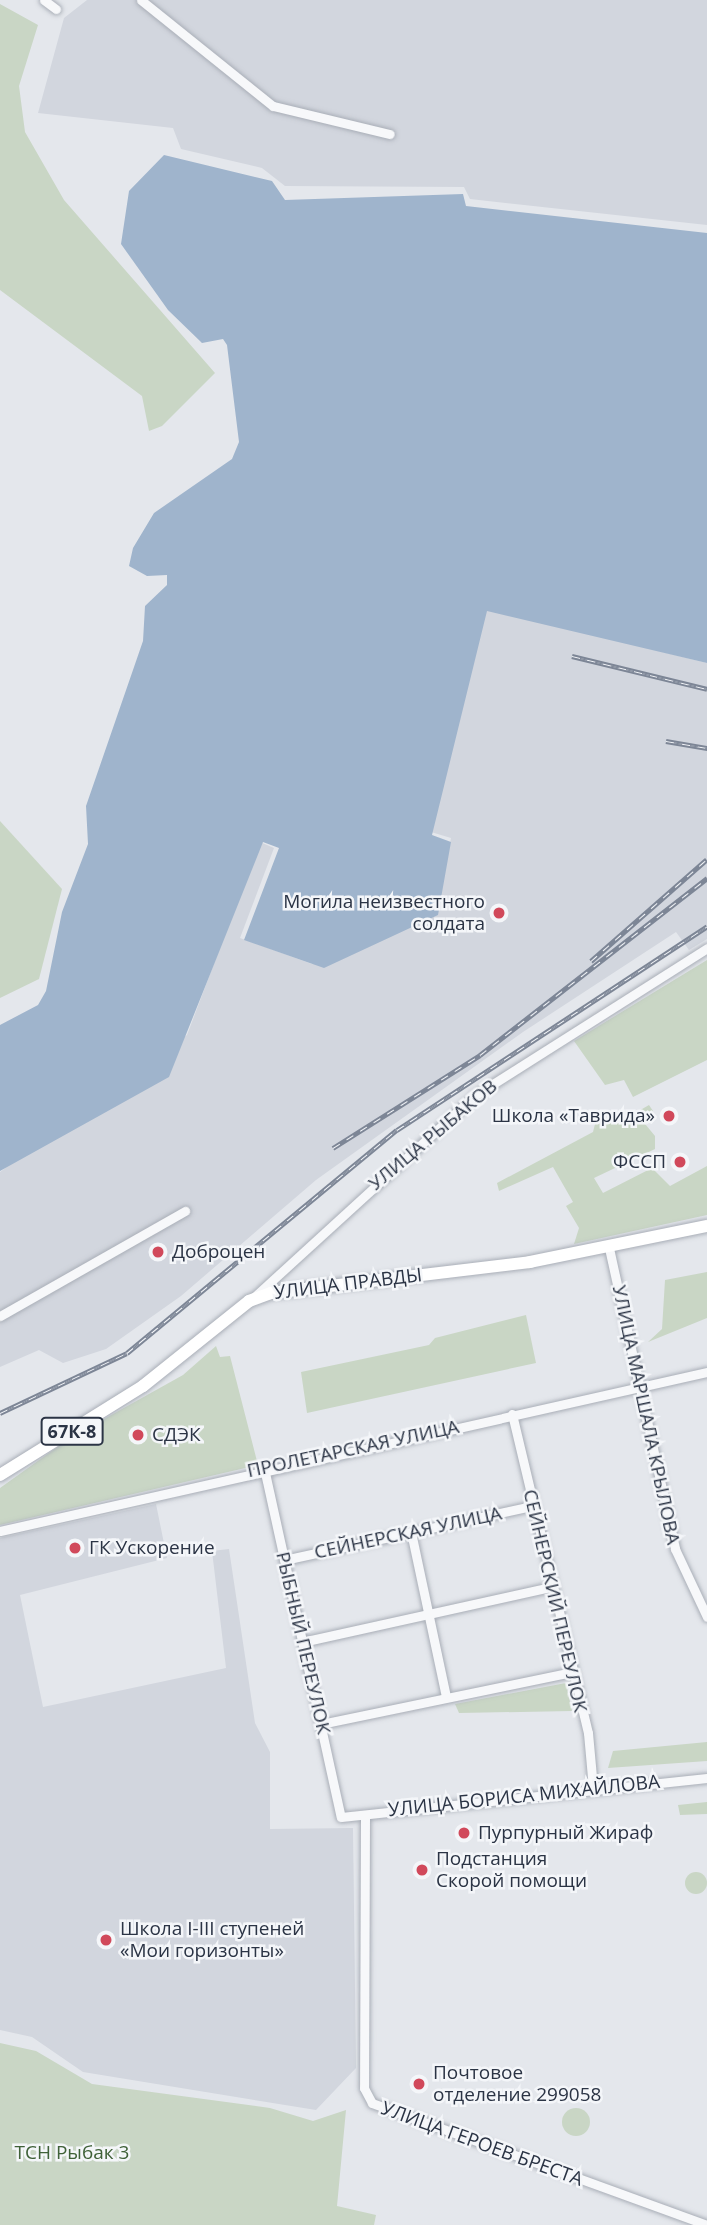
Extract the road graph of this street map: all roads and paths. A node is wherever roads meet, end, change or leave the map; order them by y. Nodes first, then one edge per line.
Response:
1 (44, 0) edge
2 (141, 0) edge
3 (56, 9) dead end
4 (390, 134) dead end
5 (707, 948) edge
6 (185, 1211) dead end
7 (707, 1226) edge
8 (609, 1248) junction
9 (249, 1301) junction
10 (0, 1316) edge
11 (707, 1372) edge
12 (638, 1386) junction
13 (512, 1415) junction
14 (264, 1468) junction
15 (0, 1475) edge
16 (532, 1506) junction
17 (0, 1531) edge
18 (411, 1532) junction
19 (284, 1560) junction
20 (550, 1587) junction
21 (428, 1614) junction
22 (707, 1617) edge
23 (302, 1642) junction
24 (571, 1672) junction
25 (446, 1697) junction
26 (321, 1724) junction
27 (707, 1778) edge
28 (593, 1788) junction
29 (365, 1816) junction
30 (341, 1817) joint
31 (707, 2225) edge

1 - 3 street
2 - 4 street
5 - 9 street, УЛИЦА РЫБАКОВ
6 - 10 street
7 - 8 main road, УЛИЦА ПРАВДЫ
8 - 9 main road, УЛИЦА ПРАВДЫ
8 - 12 street, УЛИЦА МАРШАЛА КРЫЛОВА
9 - 15 main road, УЛИЦА ПРАВДЫ / 67К-8
11 - 12 street, ПРОЛЕТАРСКАЯ УЛИЦА
12 - 13 street, ПРОЛЕТАРСКАЯ УЛИЦА
12 - 22 street, УЛИЦА МАРШАЛА КРЫЛОВА
13 - 14 street, ПРОЛЕТАРСКАЯ УЛИЦА
13 - 16 street, СЕЙНЕРСКИЙ ПЕРЕУЛОК
14 - 17 street, ПРОЛЕТАРСКАЯ УЛИЦА
14 - 19 street, РЫБНЫЙ ПЕРЕУЛОК
16 - 18 street, СЕЙНЕРСКАЯ УЛИЦА
16 - 20 street, СЕЙНЕРСКИЙ ПЕРЕУЛОК
18 - 19 street, СЕЙНЕРСКАЯ УЛИЦА
18 - 21 street
19 - 23 street, РЫБНЫЙ ПЕРЕУЛОК
20 - 21 street
20 - 24 street, СЕЙНЕРСКИЙ ПЕРЕУЛОК
21 - 23 street
21 - 25 street
23 - 26 street, РЫБНЫЙ ПЕРЕУЛОК
24 - 25 street
24 - 28 street, СЕЙНЕРСКИЙ ПЕРЕУЛОК
25 - 26 street
26 - 30 street, РЫБНЫЙ ПЕРЕУЛОК
27 - 28 street, УЛИЦА БОРИСА МИХАЙЛОВА
28 - 29 street, УЛИЦА БОРИСА МИХАЙЛОВА
29 - 30 street, УЛИЦА БОРИСА МИХАЙЛОВА
29 - 31 street, УЛИЦА ГЕРОЕВ БРЕСТА

